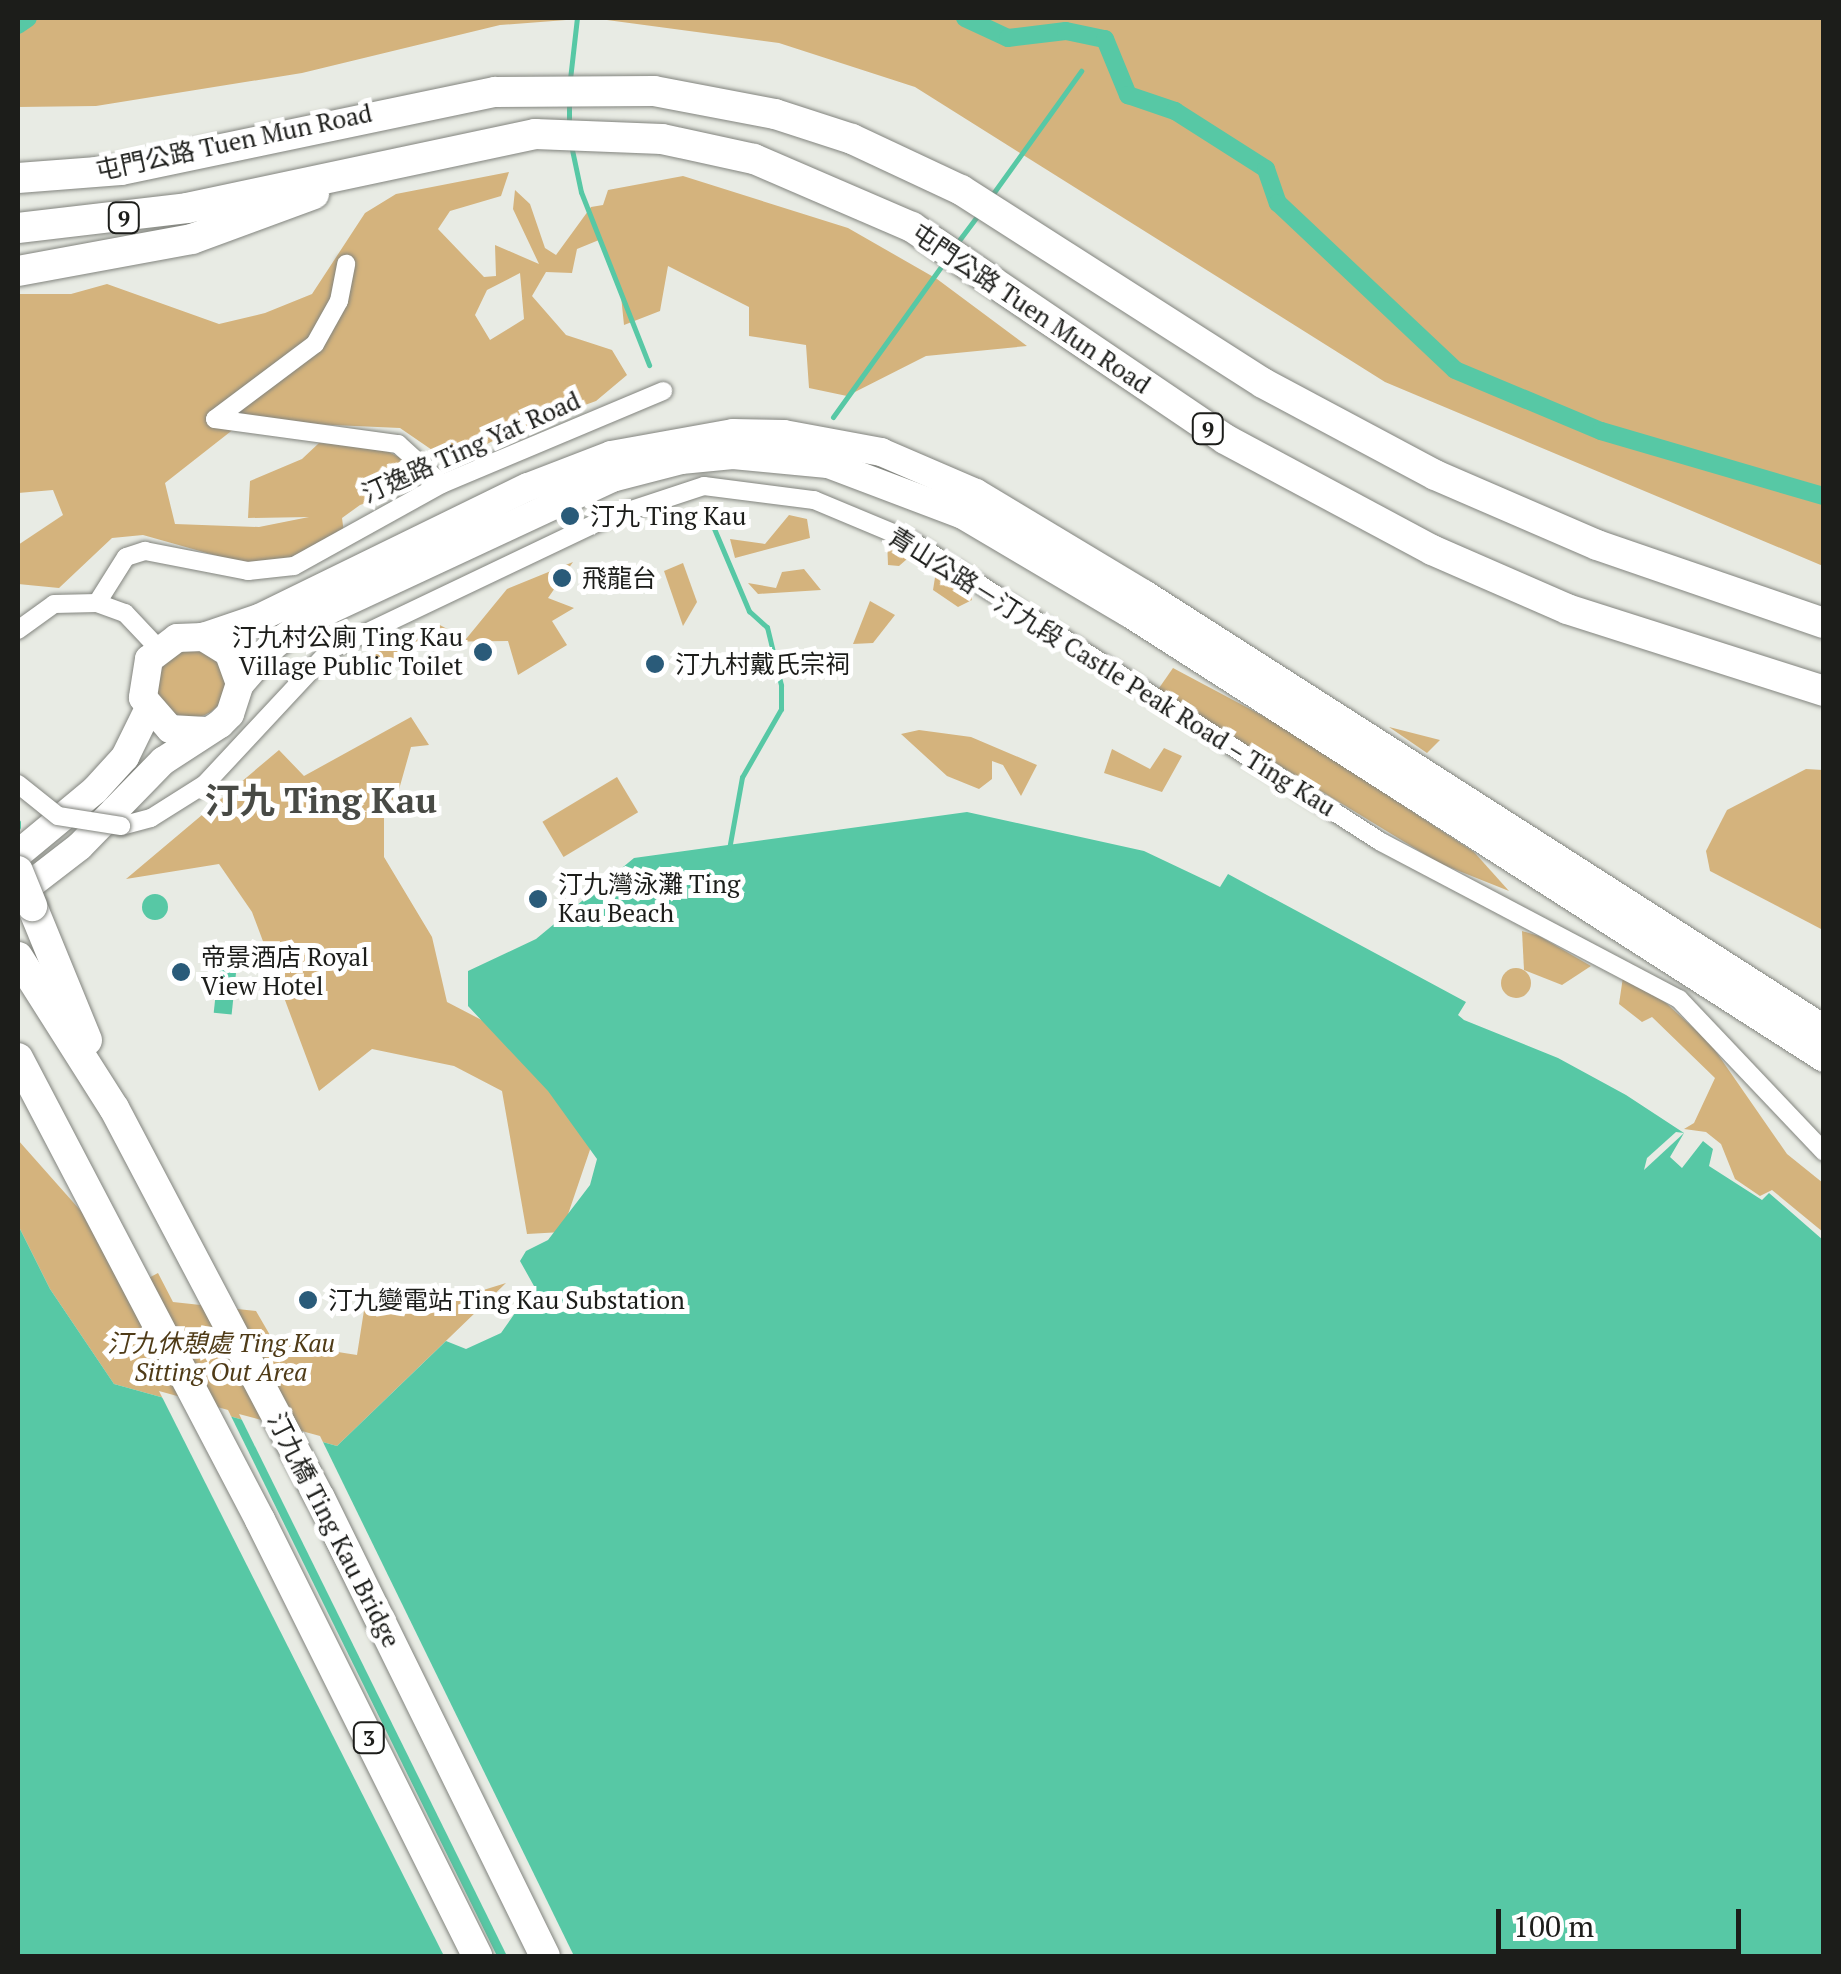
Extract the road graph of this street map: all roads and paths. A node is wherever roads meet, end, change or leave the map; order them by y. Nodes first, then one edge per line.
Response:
1 (18, 178) edge
2 (282, 197) junction
3 (18, 228) edge
4 (346, 264) dead end
5 (18, 272) edge
6 (663, 391) dead end
7 (442, 484) junction
8 (98, 602) junction
9 (1824, 623) edge
10 (18, 630) edge
11 (203, 637) junction
12 (158, 648) junction
13 (240, 684) junction
14 (1824, 691) edge
15 (148, 710) junction
16 (206, 731) junction
17 (18, 784) edge
18 (18, 854) edge
19 (18, 871) edge
20 (18, 894) edge
21 (18, 957) edge
22 (1824, 1029) edge
23 (18, 1058) edge
24 (1824, 1058) edge
25 (18, 1078) edge
26 (114, 1108) junction
27 (51, 1124) junction
28 (1824, 1152) edge
29 (477, 1956) edge
30 (545, 1956) edge

1 - 9 highway, 屯門公路 Tuen Mun Road / 9
2 - 3 highway, 屯門公路 Tuen Mun Road / 9
2 - 5 highway
2 - 14 highway, 屯門公路 Tuen Mun Road / 9
4 - 7 street
6 - 7 street, 汀逸路 Ting Yat Road
7 - 8 street, 汀逸路 Ting Yat Road
8 - 10 street
8 - 12 street
11 - 12 main road
11 - 13 main road
11 - 22 main road
12 - 15 main road
13 - 16 main road
13 - 24 main road
15 - 16 main road
15 - 18 main road
16 - 20 main road
17 - 28 street, 青山公路－汀九段 Castle Peak Road – Ting Kau, bridge
19 - 26 highway, bridge
21 - 26 highway
23 - 27 highway, 3
25 - 27 highway
26 - 30 highway, 汀九橋 Ting Kau Bridge
27 - 29 highway, 3

